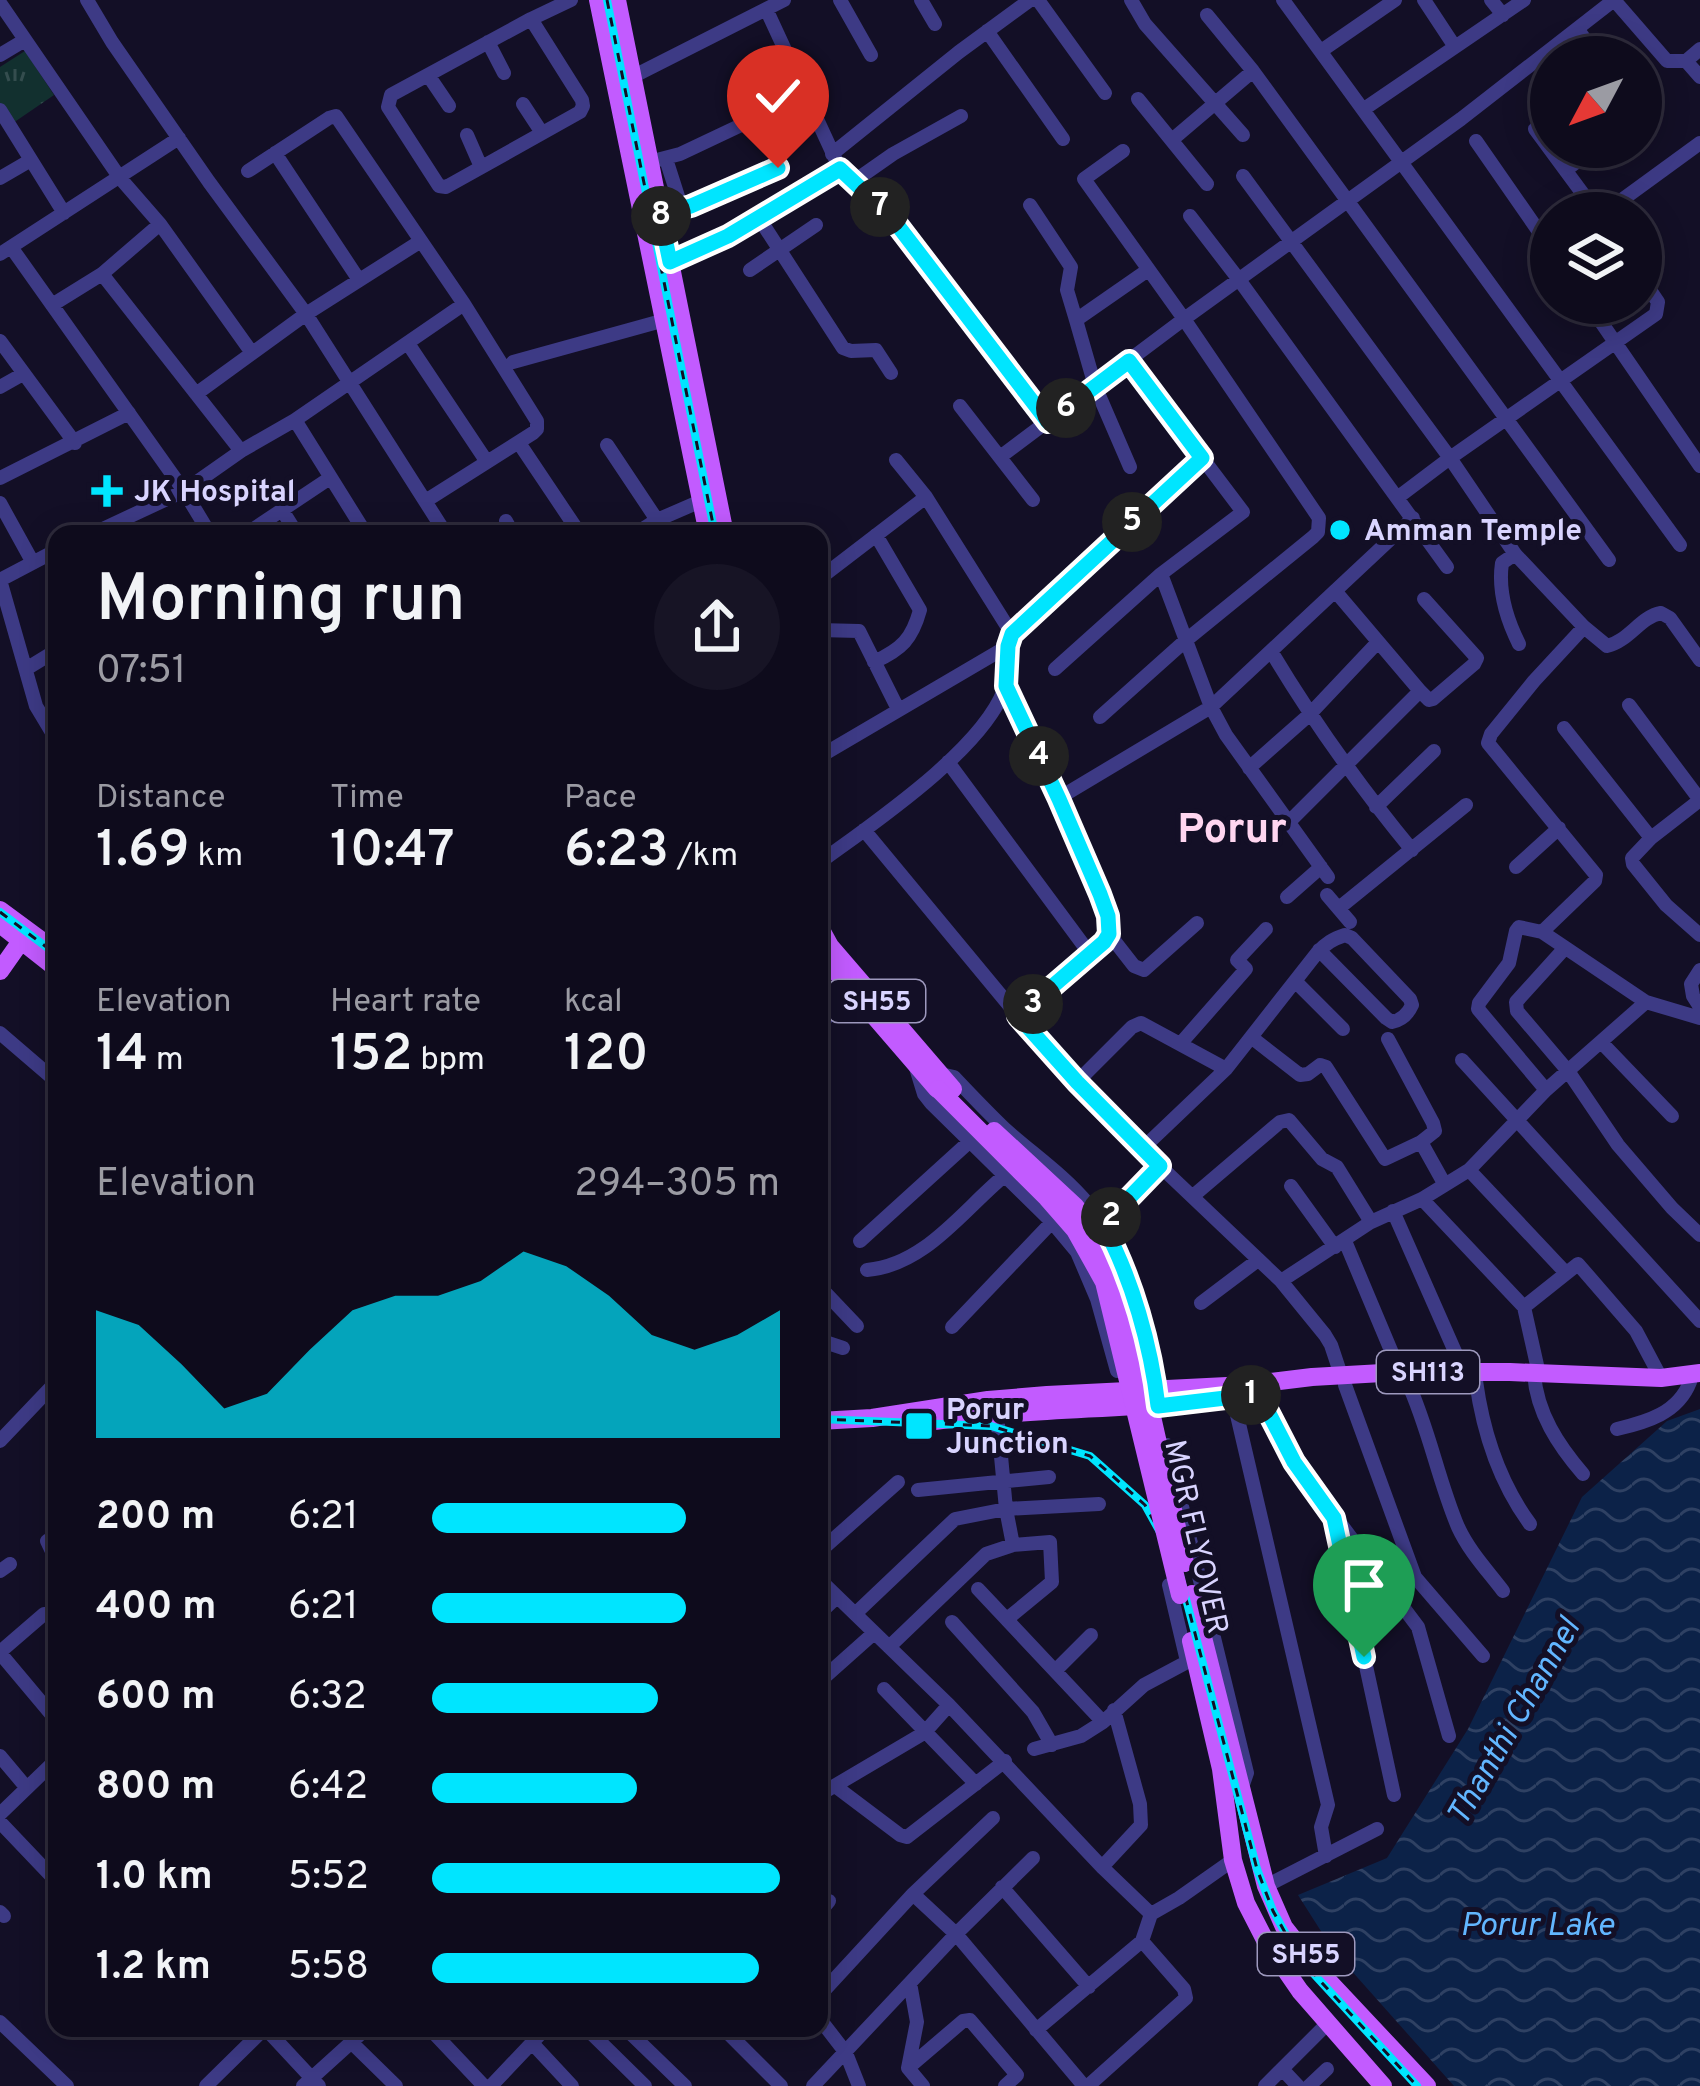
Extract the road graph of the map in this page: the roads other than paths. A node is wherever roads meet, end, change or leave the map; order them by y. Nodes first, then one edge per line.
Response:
1 (87, 0) edge
2 (572, 0) edge
3 (598, 0) edge
4 (616, 0) edge
5 (784, 0) edge
6 (840, 0) edge
7 (921, 0) edge
8 (1034, 0) edge
9 (1131, 0) edge
10 (1284, 0) edge
11 (1396, 0) edge
12 (1424, 0) edge
13 (1491, 0) edge
14 (1525, 0) edge
15 (0, 3) edge
16 (767, 11) junction
17 (1207, 15) dead end
18 (1503, 15) junction
19 (531, 19) junction
20 (934, 24) dead end
21 (987, 31) junction
22 (1578, 31) junction
23 (1582, 36) edge
24 (26, 40) junction
25 (488, 42) junction
26 (1455, 47) junction
27 (1700, 49) edge
28 (1321, 51) junction
29 (0, 55) edge
30 (871, 55) dead end
31 (1686, 61) junction
32 (1253, 71) junction
33 (504, 73) dead end
34 (428, 75) junction
35 (1700, 76) edge
36 (632, 77) junction
37 (1105, 93) dead end
38 (1138, 99) dead end
39 (1214, 103) junction
40 (524, 104) dead end
41 (449, 106) dead end
42 (1364, 109) junction
43 (0, 110) edge
44 (961, 116) dead end
45 (542, 133) junction
46 (467, 134) dead end
47 (1243, 135) dead end
48 (178, 138) junction
49 (1064, 139) dead end
50 (1173, 139) junction
51 (1476, 141) dead end
52 (1700, 145) edge
53 (1123, 151) dead end
54 (275, 153) junction
55 (31, 160) junction
56 (658, 160) junction
57 (836, 161) junction
58 (1403, 162) junction
59 (481, 167) junction
60 (1569, 168) edge
61 (1566, 170) joint
62 (248, 171) dead end
63 (1243, 176) dead end
64 (0, 178) edge
65 (120, 178) junction
66 (854, 182) junction
67 (1208, 184) dead end
68 (1583, 192) edge
69 (1631, 192) edge
70 (1346, 201) junction
71 (1030, 205) dead end
72 (682, 209) junction
73 (64, 213) junction
74 (660, 214) junction
75 (1190, 216) dead end
76 (759, 218) junction
77 (1530, 219) edge
78 (160, 224) junction
79 (816, 225) dead end
80 (421, 241) junction
81 (1291, 242) junction
82 (5, 250) edge
83 (780, 250) junction
84 (670, 262) junction
85 (1148, 270) junction
86 (750, 271) dead end
87 (102, 274) junction
88 (359, 280) junction
89 (1240, 281) junction
90 (464, 304) junction
91 (52, 305) junction
92 (306, 314) junction
93 (665, 320) junction
94 (1076, 320) junction
95 (1184, 320) junction
96 (1603, 324) edge
97 (1641, 324) edge
98 (0, 340) edge
99 (1615, 342) junction
100 (409, 345) junction
101 (251, 352) junction
102 (1129, 361) junction
103 (513, 362) dead end
104 (891, 373) dead end
105 (23, 374) junction
106 (1562, 380) junction
107 (350, 383) junction
108 (1095, 386) junction
109 (0, 387) edge
110 (196, 394) junction
111 (960, 406) dead end
112 (129, 413) junction
113 (296, 420) junction
114 (693, 420) junction
115 (1505, 420) junction
116 (1048, 422) junction
117 (519, 442) junction
118 (75, 443) junction
119 (607, 445) dead end
120 (1695, 447) edge
121 (241, 451) junction
122 (1000, 458) junction
123 (1202, 458) junction
124 (1450, 458) junction
125 (896, 460) dead end
126 (487, 462) junction
127 (1700, 466) edge
128 (1130, 467) dead end
129 (0, 478) edge
130 (330, 478) junction
131 (184, 491) junction
132 (926, 497) junction
133 (1397, 498) junction
134 (427, 500) junction
135 (1033, 500) dead end
136 (0, 503) edge
137 (708, 508) junction
138 (282, 510) junction
139 (1413, 518) junction
140 (124, 519) junction
141 (657, 520) junction
142 (111, 525) edge
143 (128, 525) edge
144 (205, 525) edge
145 (260, 525) edge
146 (291, 525) edge
147 (360, 525) edge
148 (441, 525) edge
149 (574, 525) edge
150 (649, 525) edge
151 (708, 525) edge
152 (719, 525) edge
153 (875, 535) junction
154 (1680, 545) dead end
155 (48, 554) edge
156 (1515, 554) junction
157 (1609, 560) dead end
158 (32, 562) junction
159 (1447, 567) dead end
160 (828, 571) edge
161 (1161, 574) junction
162 (0, 580) edge
163 (1336, 592) junction
164 (1424, 599) dead end
165 (1584, 627) junction
166 (828, 630) edge
167 (1010, 640) junction
168 (1186, 641) junction
169 (1377, 643) junction
170 (1520, 644) dead end
171 (1270, 651) junction
172 (48, 656) edge
173 (1700, 660) edge
174 (874, 662) junction
175 (26, 669) junction
176 (1054, 669) dead end
177 (1006, 686) junction
178 (1420, 691) junction
179 (1629, 705) dead end
180 (1211, 707) junction
181 (898, 709) junction
182 (1309, 715) junction
183 (1100, 717) dead end
184 (48, 723) edge
185 (1564, 728) dead end
186 (1434, 751) dead end
187 (828, 752) edge
188 (948, 762) junction
189 (1347, 767) junction
190 (1250, 768) junction
191 (1059, 799) junction
192 (1700, 800) edge
193 (1466, 805) dead end
194 (1376, 807) junction
195 (1288, 823) junction
196 (1559, 828) junction
197 (864, 830) junction
198 (1651, 838) junction
199 (1412, 850) junction
200 (828, 856) edge
201 (1516, 867) dead end
202 (1327, 895) dead end
203 (1287, 897) dead end
204 (1339, 908) junction
205 (0, 910) edge
206 (1197, 922) dead end
207 (1350, 922) dead end
208 (1267, 929) dead end
209 (17, 931) edge
210 (1542, 932) junction
211 (1109, 934) junction
212 (1700, 935) edge
213 (828, 942) edge
214 (48, 947) edge
215 (1564, 949) junction
216 (1319, 950) junction
217 (0, 955) edge
218 (1090, 955) junction
219 (48, 960) edge
220 (828, 963) edge
221 (1700, 970) edge
222 (0, 971) edge
223 (1295, 981) junction
224 (854, 994) junction
225 (1646, 1002) junction
226 (1700, 1007) edge
227 (828, 1016) edge
228 (1018, 1016) junction
229 (1700, 1018) edge
230 (1342, 1029) dead end
231 (0, 1033) edge
232 (1251, 1037) junction
233 (1388, 1039) dead end
234 (1601, 1042) junction
235 (1181, 1043) junction
236 (1462, 1060) dead end
237 (916, 1066) junction
238 (1226, 1069) junction
239 (1568, 1071) junction
240 (48, 1074) edge
241 (1077, 1082) junction
242 (943, 1084) junction
243 (1546, 1090) junction
244 (1672, 1116) dead end
245 (1516, 1119) junction
246 (969, 1142) junction
247 (1421, 1142) junction
248 (1142, 1149) junction
249 (1160, 1166) junction
250 (1469, 1170) junction
251 (1004, 1176) junction
252 (1445, 1185) junction
253 (1292, 1186) dead end
254 (1193, 1196) junction
255 (1422, 1199) junction
256 (1393, 1211) junction
257 (1052, 1222) junction
258 (1371, 1222) junction
259 (1103, 1225) junction
260 (1700, 1235) edge
261 (860, 1240) dead end
262 (1340, 1244) junction
263 (1258, 1260) junction
264 (867, 1270) dead end
265 (1566, 1273) junction
266 (1281, 1280) junction
267 (828, 1296) edge
268 (1201, 1303) dead end
269 (1525, 1307) junction
270 (1698, 1312) edge
271 (1140, 1324) junction
272 (856, 1326) dead end
273 (952, 1328) dead end
274 (1106, 1332) junction
275 (828, 1343) edge
276 (843, 1348) dead end
277 (1470, 1376) junction
278 (1404, 1377) junction
279 (1536, 1377) junction
280 (1661, 1378) junction
281 (1697, 1379) edge
282 (1343, 1380) junction
283 (48, 1391) edge
284 (1259, 1394) junction
285 (1157, 1398) junction
286 (1233, 1398) junction
287 (38, 1400) junction
288 (1124, 1400) junction
289 (48, 1406) edge
290 (997, 1414) junction
291 (828, 1420) edge
292 (1617, 1429) dead end
293 (828, 1431) edge
294 (0, 1442) edge
295 (1583, 1474) dead end
296 (1049, 1477) dead end
297 (1175, 1478) junction
298 (1004, 1480) junction
299 (898, 1482) dead end
300 (1144, 1484) junction
301 (918, 1490) dead end
302 (1100, 1504) dead end
303 (1006, 1509) junction
304 (1334, 1518) junction
305 (1530, 1524) dead end
306 (828, 1544) edge
307 (1012, 1545) junction
308 (828, 1588) edge
309 (978, 1588) dead end
310 (1503, 1591) dead end
311 (837, 1597) junction
312 (828, 1606) edge
313 (856, 1613) junction
314 (48, 1619) edge
315 (1007, 1619) junction
316 (952, 1622) dead end
317 (874, 1633) junction
318 (1090, 1635) dead end
319 (889, 1647) junction
320 (0, 1652) edge
321 (1483, 1656) dead end
322 (1187, 1662) junction
323 (1055, 1671) junction
324 (828, 1674) edge
325 (884, 1689) dead end
326 (949, 1705) junction
327 (48, 1710) edge
328 (1108, 1716) junction
329 (924, 1733) junction
330 (1449, 1736) dead end
331 (1052, 1744) junction
332 (1034, 1749) dead end
333 (0, 1756) edge
334 (1005, 1761) junction
335 (48, 1767) edge
336 (1228, 1769) junction
337 (43, 1771) junction
338 (48, 1776) edge
339 (976, 1784) junction
340 (836, 1786) junction
341 (26, 1787) junction
342 (828, 1790) edge
343 (1241, 1790) junction
344 (1394, 1796) dead end
345 (1224, 1807) junction
346 (0, 1818) edge
347 (993, 1818) dead end
348 (1377, 1829) dead end
349 (1326, 1856) junction
350 (1033, 1858) dead end
351 (1233, 1860) junction
352 (1102, 1867) junction
353 (48, 1872) edge
354 (1266, 1886) junction
355 (1002, 1887) junction
356 (913, 1894) junction
357 (1151, 1914) junction
358 (956, 1934) junction
359 (1142, 1941) junction
360 (910, 1983) junction
361 (828, 1986) edge
362 (1089, 1988) junction
363 (0, 2021) edge
364 (1328, 2023) junction
365 (828, 2030) edge
366 (1036, 2030) junction
367 (253, 2037) edge
368 (265, 2037) edge
369 (357, 2037) edge
370 (440, 2037) edge
371 (534, 2037) edge
372 (538, 2037) edge
373 (595, 2037) edge
374 (635, 2037) edge
375 (732, 2037) edge
376 (351, 2042) junction
377 (846, 2053) junction
378 (908, 2068) junction
379 (1282, 2069) junction
380 (1327, 2069) dead end
381 (311, 2083) edge
382 (495, 2084) edge
383 (67, 2086) edge
384 (206, 2086) edge
385 (396, 2086) edge
386 (572, 2086) edge
387 (645, 2086) edge
388 (685, 2086) edge
389 (781, 2086) edge
390 (813, 2086) edge
391 (859, 2086) edge
392 (923, 2086) edge
393 (1005, 2086) edge
394 (1086, 2086) edge
395 (1264, 2086) edge
396 (1298, 2086) edge
397 (1309, 2086) edge
398 (1383, 2086) edge
399 (1426, 2086) edge

1 - 48 street
2 - 19 street
3 - 93 main road
4 - 36 main road
5 - 16 street
6 - 30 street
7 - 20 street
8 - 21 street
8 - 37 street
9 - 39 street
10 - 28 street
11 - 28 street
12 - 26 street
13 - 18 street
14 - 18 street
15 - 24 street
16 - 36 street
16 - 57 street
17 - 32 street
18 - 26 street
19 - 25 street
19 - 45 street
21 - 49 street
21 - 57 street
22 - 23 street
22 - 31 street
22 - 58 street
24 - 29 street
24 - 65 street
25 - 33 street
25 - 34 street
26 - 42 street
27 - 31 street
28 - 42 street
31 - 35 street
32 - 39 street
32 - 70 street
34 - 41 street
34 - 59 street
36 - 56 main road
38 - 50 street
39 - 47 street
39 - 50 street
40 - 45 street
42 - 58 street
43 - 55 street
44 - 66 street
45 - 59 street
46 - 59 street
48 - 65 street
48 - 92 street
50 - 67 street
51 - 77 street
52 - 69 street
53 - 85 street
54 - 62 street
54 - 80 street
54 - 88 street
55 - 64 street
55 - 73 street
56 - 72 street
56 - 72 street
56 - 74 main road
57 - 66 street
57 - 76 street
58 - 70 street
58 - 106 street
60 - 61 street
61 - 68 street
63 - 81 street
65 - 73 street
65 - 78 street
66 - 116 street
70 - 81 street
70 - 115 street
71 - 94 street
72 - 74 street
73 - 82 street
74 - 84 main road
75 - 89 street
76 - 83 street
76 - 84 street
78 - 87 street
78 - 101 street
79 - 83 street
80 - 88 street
80 - 90 street
81 - 89 street
81 - 124 street
82 - 91 street
83 - 86 street
83 - 104 street
84 - 114 main road
85 - 94 street
85 - 95 street
87 - 91 street
87 - 110 street
88 - 92 street
89 - 95 street
89 - 133 street
90 - 100 street
90 - 117 street
91 - 112 street
92 - 101 street
92 - 107 street
93 - 103 street
93 - 114 main road
94 - 108 street
95 - 102 street
95 - 168 street
96 - 99 street
97 - 99 street
98 - 105 street
99 - 106 street
99 - 120 street
100 - 107 street
100 - 126 street
101 - 110 street
102 - 108 street
102 - 123 street
105 - 109 street
105 - 118 street
106 - 115 street
106 - 154 street
107 - 113 street
107 - 134 street
108 - 116 street
108 - 128 street
110 - 121 street
111 - 122 street
112 - 118 street
112 - 131 street
113 - 121 street
113 - 130 street
114 - 137 main road
115 - 124 street
115 - 157 street
116 - 122 street
117 - 126 street
117 - 149 street
118 - 129 street
119 - 141 street
120 - 127 street
121 - 131 street
122 - 135 street
123 - 161 street
123 - 167 street
124 - 133 street
124 - 156 street
125 - 132 street
126 - 134 street
130 - 138 street
130 - 147 street
131 - 140 street
131 - 144 street
132 - 153 street
132 - 167 street
133 - 139 street
134 - 148 street
136 - 158 street
137 - 141 street
137 - 151 main road
137 - 152 main road
138 - 145 street
138 - 146 street
139 - 159 street
139 - 163 street
140 - 142 street
140 - 143 street
141 - 150 street
153 - 160 street
153 - 174 street
155 - 158 street
156 - 165 street
156 - 170 street
158 - 162 street
161 - 168 street
161 - 176 street
162 - 175 street
163 - 169 street
163 - 171 street
164 - 178 street
165 - 173 street
165 - 196 street
166 - 174 street
167 - 177 street
167 - 181 street
168 - 180 street
168 - 183 street
169 - 178 street
169 - 182 street
171 - 180 street
171 - 182 street
172 - 175 street
174 - 181 street
175 - 184 street
177 - 188 street
177 - 191 street
178 - 189 street
179 - 192 street
180 - 190 street
180 - 191 street
181 - 187 street
182 - 189 street
182 - 190 street
185 - 198 street
186 - 194 street
188 - 197 street
188 - 218 street
189 - 194 street
189 - 195 street
190 - 195 street
191 - 211 street
192 - 198 street
193 - 199 street
194 - 199 street
195 - 203 street
196 - 201 street
196 - 210 street
197 - 200 street
197 - 228 street
198 - 212 street
199 - 204 street
202 - 204 street
204 - 207 street
205 - 209 main road
206 - 211 street
208 - 235 street
209 - 214 main road
209 - 217 main road
209 - 219 main road
209 - 222 main road
210 - 215 street
210 - 243 street
211 - 218 street
213 - 242 main road, SH55
215 - 225 street
215 - 239 street
216 - 216 street
216 - 223 street
218 - 228 street
220 - 224 main road, SH55
221 - 226 street
223 - 230 street
223 - 232 street
224 - 227 street
224 - 237 main road, SH55
225 - 229 street
225 - 234 street
228 - 241 street
231 - 240 street
232 - 238 street
232 - 247 street
233 - 247 street
234 - 239 street
234 - 244 street
235 - 238 street
235 - 241 street
236 - 245 street
237 - 242 main road, MGR FLYOVER / SH55
237 - 246 street
238 - 248 street
239 - 243 street
239 - 260 street
241 - 248 street
242 - 259 street
242 - 336 main road, MGR FLYOVER / SH55, bridge
243 - 245 street
245 - 250 street
245 - 270 street
246 - 251 street
246 - 261 street
247 - 252 street
248 - 249 street
249 - 254 street
249 - 259 street
250 - 252 street
250 - 265 street
251 - 257 street
251 - 264 street
252 - 255 street
253 - 262 street
254 - 258 street
254 - 263 street
255 - 256 street
255 - 269 street
256 - 258 street
256 - 277 street
257 - 273 street
257 - 274 street
258 - 262 street
259 - 271 street
262 - 266 street
262 - 278 street
263 - 266 street
263 - 268 street
265 - 269 street
265 - 280 street
266 - 282 street
267 - 272 street
269 - 279 street
271 - 274 street
271 - 285 street
274 - 288 street
275 - 276 street
277 - 278 main road, SH113
277 - 279 main road, SH113
277 - 305 street
278 - 282 main road, SH113
278 - 310 street
279 - 280 main road, SH113
279 - 281 main road, SH113
279 - 295 street
280 - 281 main road, SH113
281 - 292 street
282 - 284 main road, SH113
282 - 285 main road, SH113
282 - 321 street
283 - 287 street
284 - 286 main road, SH113
284 - 304 street
285 - 286 main road, SH113
285 - 288 main road, SH113
285 - 297 street
286 - 349 street
287 - 289 street
287 - 294 street
288 - 290 main road, SH113
288 - 291 main road, SH113
288 - 300 street
290 - 293 main road, SH113
290 - 298 street
296 - 298 street
297 - 300 main road
297 - 343 street
298 - 301 street
298 - 303 street
299 - 306 street
300 - 322 street
302 - 303 street
303 - 307 street
303 - 313 street
304 - 330 street
304 - 344 street
307 - 315 street
307 - 319 street
308 - 311 street
309 - 315 street
311 - 312 street
311 - 313 street
313 - 317 street
314 - 320 street
315 - 323 street
316 - 331 street
317 - 319 street
317 - 324 street
318 - 323 street
319 - 326 street
320 - 327 street
322 - 328 street
322 - 345 street
323 - 328 street
325 - 329 street
326 - 329 street
326 - 334 street
328 - 331 street
328 - 352 street
329 - 339 street
329 - 340 street
331 - 332 street
333 - 341 street
334 - 339 street
334 - 352 street
335 - 337 street
336 - 343 main road, MGR FLYOVER / SH55
336 - 345 main road, MGR FLYOVER / SH55
337 - 338 street
337 - 341 street
339 - 340 street
340 - 342 street
341 - 346 street
343 - 354 main road, SH55
345 - 351 main road, SH55
346 - 353 street
347 - 356 street
348 - 349 street
349 - 354 street
350 - 355 street
351 - 357 street
351 - 364 main road, SH55
352 - 357 street
354 - 399 main road, SH55
355 - 358 street
355 - 362 street
356 - 358 street
356 - 361 street
357 - 359 street
358 - 360 street
358 - 366 street
359 - 362 street
359 - 394 street
360 - 377 street
360 - 378 street
362 - 366 street
363 - 383 street
364 - 379 street
364 - 398 main road, SH55
365 - 377 street
366 - 394 street
367 - 384 street
368 - 381 street
369 - 376 street
370 - 382 street
371 - 382 street
372 - 386 street
373 - 387 street
374 - 388 street
375 - 389 street
376 - 381 street
376 - 385 street
377 - 390 street
377 - 391 street
378 - 392 street
378 - 393 street
379 - 395 street
379 - 396 street
380 - 397 street

